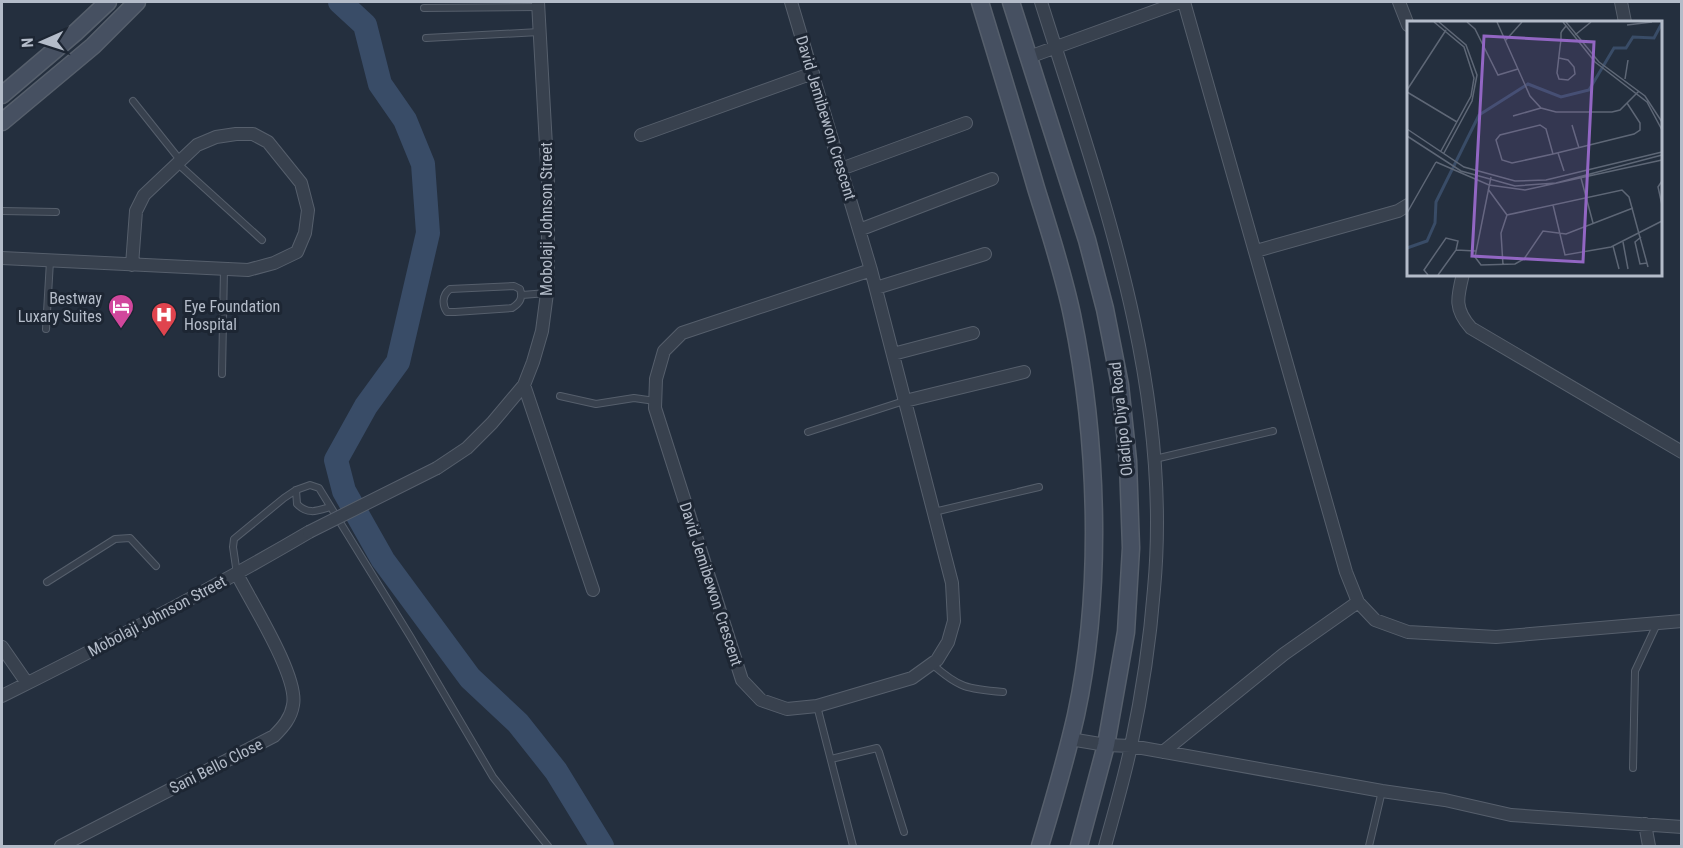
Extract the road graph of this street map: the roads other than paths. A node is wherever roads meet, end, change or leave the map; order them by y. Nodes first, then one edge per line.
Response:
1 (108, 2) edge
2 (137, 2) edge
3 (791, 2) edge
4 (980, 2) edge
5 (1011, 2) edge
6 (1041, 2) edge
7 (1182, 2) edge
8 (1399, 2) edge
9 (1621, 2) edge
10 (538, 4) edge
11 (424, 8) dead end
12 (1625, 21) edge
13 (1407, 22) edge
14 (540, 32) junction
15 (426, 38) dead end
16 (1055, 47) junction
17 (1029, 57) junction
18 (813, 73) junction
19 (2, 95) edge
20 (133, 101) dead end
21 (2, 122) edge
22 (966, 123) dead end
23 (641, 135) dead end
24 (178, 161) junction
25 (841, 169) junction
26 (992, 179) dead end
27 (1407, 206) edge
28 (2, 211) edge
29 (56, 212) dead end
30 (859, 230) junction
31 (262, 240) dead end
32 (1256, 251) junction
33 (985, 254) dead end
34 (2, 258) edge
35 (50, 261) junction
36 (132, 264) junction
37 (224, 269) junction
38 (871, 270) junction
39 (1462, 276) edge
40 (876, 288) junction
41 (547, 293) junction
42 (522, 295) junction
43 (46, 329) dead end
44 (973, 333) dead end
45 (893, 354) junction
46 (1024, 372) dead end
47 (222, 374) dead end
48 (524, 385) junction
49 (560, 396) dead end
50 (655, 400) junction
51 (905, 400) junction
52 (808, 432) dead end
53 (1273, 432) dead end
54 (1682, 452) edge
55 (1154, 459) junction
56 (1039, 487) dead end
57 (296, 490) junction
58 (330, 507) junction
59 (933, 512) junction
60 (156, 566) dead end
61 (237, 574) junction
62 (47, 582) dead end
63 (593, 590) dead end
64 (1358, 602) junction
65 (1682, 621) edge
66 (1657, 624) junction
67 (2, 647) edge
68 (932, 664) junction
69 (27, 683) junction
70 (1003, 692) dead end
71 (2, 696) edge
72 (817, 706) junction
73 (1070, 739) junction
74 (1106, 745) junction
75 (1131, 746) junction
76 (1163, 752) junction
77 (831, 759) junction
78 (1633, 768) dead end
79 (1382, 791) junction
80 (1645, 824) junction
81 (1682, 827) edge
82 (904, 832) dead end
83 (62, 846) edge
84 (548, 846) edge
85 (853, 846) edge
86 (1040, 846) edge
87 (1079, 846) edge
88 (1105, 846) edge
89 (1369, 846) edge
90 (1649, 846) edge

1 - 19 main road
2 - 21 main road
3 - 18 street, David Jemibewon Crescent
4 - 73 main road, Oladipo Diya Road
5 - 17 main road, Oladipo Diya Road
6 - 16 street
7 - 16 street
7 - 32 street
8 - 13 street
9 - 12 street
10 - 11 lane
10 - 14 street, Mobolaji Johnson Street
14 - 15 lane
14 - 41 street, Mobolaji Johnson Street
16 - 17 street
16 - 55 street
17 - 74 main road, Oladipo Diya Road
18 - 23 street
18 - 25 street, David Jemibewon Crescent
20 - 24 lane
22 - 25 street
24 - 31 lane
24 - 36 street
24 - 37 street
25 - 30 street, David Jemibewon Crescent
26 - 30 street
27 - 32 street
28 - 29 lane
30 - 38 street, David Jemibewon Crescent
32 - 64 street
33 - 40 street
34 - 35 street
35 - 36 street
35 - 43 lane
36 - 37 street
37 - 47 lane
38 - 40 street, David Jemibewon Crescent
38 - 50 street, David Jemibewon Crescent
39 - 54 street
40 - 45 street, David Jemibewon Crescent
41 - 42 lane
41 - 48 street, Mobolaji Johnson Street
42 - 42 lane
44 - 45 street
45 - 51 street, David Jemibewon Crescent
46 - 51 street
48 - 61 street, Mobolaji Johnson Street, bridge
48 - 63 street
49 - 50 lane
50 - 72 street, David Jemibewon Crescent
51 - 52 lane
51 - 59 street, David Jemibewon Crescent
53 - 55 lane
55 - 75 street
56 - 59 lane
57 - 58 lane
57 - 58 lane
57 - 61 lane
58 - 84 lane
59 - 68 street, David Jemibewon Crescent
60 - 62 lane
61 - 69 street, Mobolaji Johnson Street
61 - 83 street, Sani Bello Close
64 - 66 street
64 - 76 street
65 - 66 street
66 - 78 lane
67 - 69 street
68 - 70 lane
68 - 72 street, David Jemibewon Crescent
69 - 71 street, Mobolaji Johnson Street
72 - 77 lane
73 - 74 street
73 - 86 main road, Oladipo Diya Road
74 - 75 street
74 - 87 main road, Oladipo Diya Road
75 - 76 street
75 - 88 street
76 - 79 street
77 - 82 lane
77 - 85 lane
79 - 80 street
79 - 89 lane
80 - 81 street
80 - 90 street

